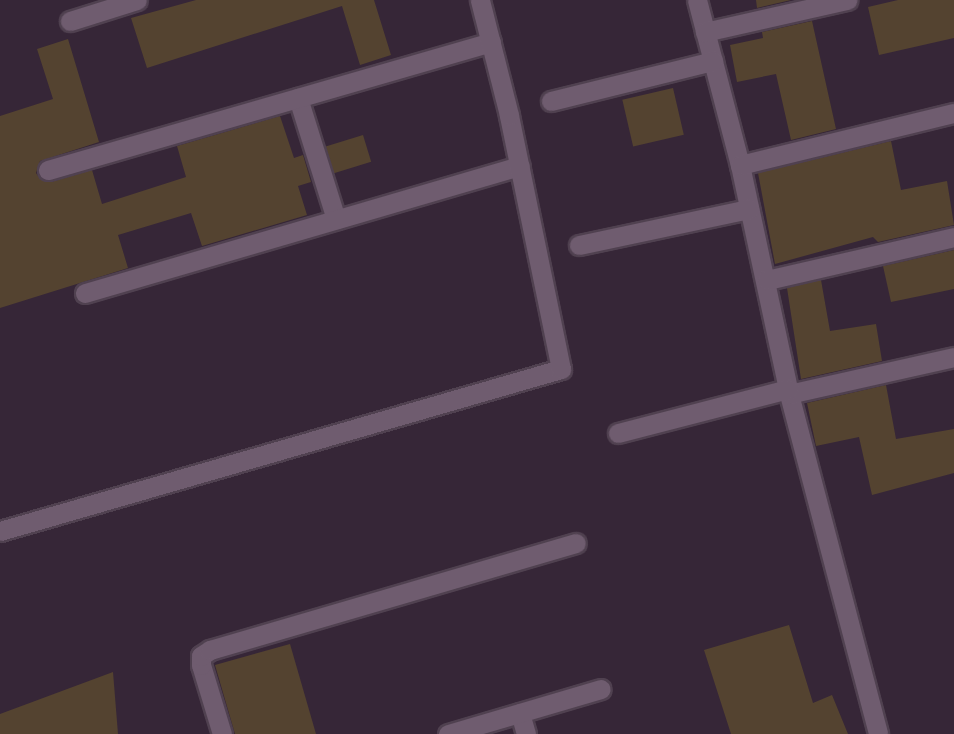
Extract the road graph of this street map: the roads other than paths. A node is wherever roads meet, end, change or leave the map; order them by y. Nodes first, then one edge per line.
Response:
1 (137, 0) edge
2 (480, 0) edge
3 (697, 0) edge
4 (847, 0) edge
5 (813, 4) edge
6 (102, 5) edge
7 (70, 20) dead end
8 (705, 32) junction
9 (491, 42) junction
10 (713, 61) junction
11 (298, 98) junction
12 (551, 101) dead end
13 (954, 113) edge
14 (740, 165) junction
15 (520, 166) junction
16 (48, 170) dead end
17 (749, 209) junction
18 (336, 219) junction
19 (954, 237) edge
20 (579, 245) dead end
21 (767, 280) junction
22 (85, 293) dead end
23 (954, 357) edge
24 (789, 392) junction
25 (618, 433) dead end
26 (0, 531) edge
27 (576, 543) dead end
28 (601, 689) dead end
29 (520, 713) junction
30 (222, 734) edge
31 (449, 734) edge
32 (526, 734) edge
33 (878, 734) edge

1 - 6 street
2 - 9 street
3 - 8 street
4 - 5 street
5 - 8 street
6 - 7 street
8 - 10 street
9 - 11 street
9 - 15 street
10 - 12 street
10 - 14 street
11 - 16 street
11 - 18 street
13 - 14 street
14 - 17 street
15 - 18 street
15 - 26 street
17 - 20 street
17 - 21 street
18 - 22 street
19 - 21 street
21 - 24 street
23 - 24 street
24 - 25 street
24 - 33 street
27 - 30 street
28 - 29 street
29 - 31 street
29 - 32 street

